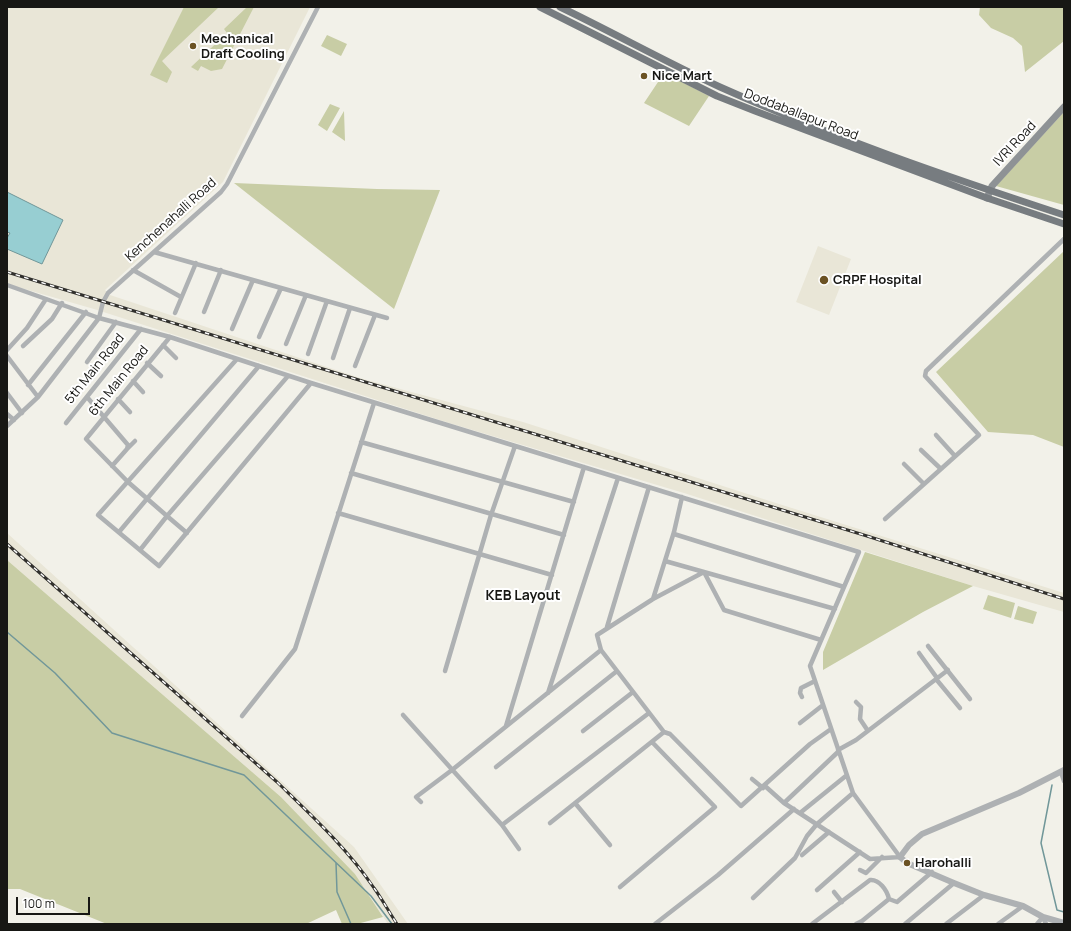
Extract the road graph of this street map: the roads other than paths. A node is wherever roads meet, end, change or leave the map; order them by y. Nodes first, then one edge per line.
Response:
1 (318, 7) edge
2 (540, 7) edge
3 (560, 7) edge
4 (1064, 107) edge
5 (990, 190) junction
6 (987, 198) junction
7 (1064, 215) edge
8 (1064, 224) edge
9 (1064, 239) edge
10 (154, 252) junction
11 (196, 263) junction
12 (133, 270) junction
13 (221, 270) junction
14 (253, 280) junction
15 (7, 286) edge
16 (281, 288) junction
17 (306, 295) junction
18 (181, 297) junction
19 (46, 299) junction
20 (327, 301) junction
21 (62, 303) junction
22 (350, 308) junction
23 (86, 312) junction
24 (204, 312) dead end
25 (175, 313) dead end
26 (374, 315) junction
27 (99, 318) junction
28 (387, 318) dead end
29 (116, 322) junction
30 (141, 329) junction
31 (232, 330) dead end
32 (170, 337) junction
33 (259, 337) dead end
34 (286, 344) dead end
35 (163, 345) junction
36 (23, 346) dead end
37 (7, 350) edge
38 (308, 354) dead end
39 (7, 356) edge
40 (176, 358) dead end
41 (333, 358) dead end
42 (237, 359) junction
43 (87, 362) dead end
44 (148, 363) junction
45 (259, 366) junction
46 (356, 366) dead end
47 (160, 376) dead end
48 (288, 376) junction
49 (133, 381) junction
50 (311, 383) junction
51 (28, 385) junction
52 (143, 392) dead end
53 (7, 393) edge
54 (38, 397) junction
55 (87, 397) junction
56 (118, 399) junction
57 (374, 402) junction
58 (130, 412) dead end
59 (22, 413) junction
60 (7, 414) edge
61 (105, 416) junction
62 (14, 420) junction
63 (66, 423) dead end
64 (7, 426) edge
65 (936, 435) dead end
66 (134, 441) dead end
67 (361, 442) junction
68 (515, 446) junction
69 (127, 449) junction
70 (922, 450) dead end
71 (955, 456) junction
72 (904, 464) dead end
73 (112, 466) junction
74 (584, 467) junction
75 (941, 469) junction
76 (351, 473) junction
77 (618, 478) junction
78 (502, 481) junction
79 (128, 482) junction
80 (924, 484) junction
81 (649, 487) junction
82 (682, 497) junction
83 (148, 499) junction
84 (574, 502) junction
85 (338, 514) junction
86 (492, 515) junction
87 (168, 516) junction
88 (885, 519) dead end
89 (119, 532) junction
90 (187, 533) junction
91 (674, 534) junction
92 (564, 535) junction
93 (140, 550) junction
94 (480, 555) junction
95 (665, 561) junction
96 (704, 572) junction
97 (552, 576) junction
98 (844, 587) junction
99 (653, 599) junction
100 (834, 609) junction
101 (607, 627) junction
102 (821, 640) junction
103 (928, 646) dead end
104 (601, 650) junction
105 (919, 653) dead end
106 (445, 671) dead end
107 (617, 671) junction
108 (947, 671) junction
109 (936, 679) junction
110 (815, 681) junction
111 (633, 692) junction
112 (548, 693) junction
113 (802, 696) dead end
114 (970, 699) dead end
115 (856, 702) dead end
116 (823, 705) junction
117 (960, 708) dead end
118 (649, 713) junction
119 (403, 715) dead end
120 (242, 716) dead end
121 (800, 723) dead end
122 (506, 726) junction
123 (831, 729) junction
124 (583, 731) dead end
125 (868, 731) junction
126 (664, 732) junction
127 (652, 742) junction
128 (838, 750) junction
129 (496, 767) dead end
130 (452, 770) junction
131 (1062, 771) edge
132 (847, 775) junction
133 (752, 779) dead end
134 (1064, 781) edge
135 (764, 787) junction
136 (853, 793) junction
137 (421, 802) dead end
138 (575, 803) junction
139 (784, 803) junction
140 (794, 809) junction
141 (800, 813) junction
142 (550, 823) dead end
143 (816, 824) junction
144 (502, 825) junction
145 (829, 832) junction
146 (610, 845) dead end
147 (519, 849) dead end
148 (860, 852) junction
149 (802, 855) dead end
150 (900, 857) junction
151 (882, 858) junction
152 (860, 870) dead end
153 (932, 872) junction
154 (954, 883) junction
155 (620, 888) dead end
156 (817, 890) dead end
157 (834, 892) dead end
158 (984, 895) junction
159 (753, 898) dead end
160 (889, 898) junction
161 (842, 902) junction
162 (1023, 906) junction
163 (1043, 917) junction
164 (1064, 923) edge
165 (655, 924) edge
166 (812, 924) edge
167 (856, 924) edge
168 (905, 924) edge
169 (946, 924) edge
170 (998, 924) edge
171 (1037, 924) edge
172 (1046, 924) edge

1 - 10 street, Kenchenahalli Road
2 - 6 main road, Doddaballapur Road
3 - 5 main road, Doddaballapur Road
4 - 5 main road, IVRI Road
5 - 6 main road, IVRI Road
5 - 7 main road, Doddaballapur Road
6 - 8 main road, Doddaballapur Road
9 - 71 street
10 - 11 street
10 - 12 street, Kenchenahalli Road
11 - 13 street
11 - 18 street
12 - 18 street
12 - 27 street, Kenchenahalli Road
13 - 14 street
13 - 24 street
14 - 16 street
14 - 31 street
15 - 19 street
16 - 17 street
16 - 33 street
17 - 20 street
17 - 34 street
18 - 25 street
19 - 21 street
19 - 37 street
20 - 22 street
20 - 38 street
21 - 23 street
21 - 36 street
22 - 26 street
22 - 41 street
23 - 27 street
23 - 51 street
26 - 28 street
26 - 46 street
27 - 29 street
27 - 54 street, Kenchenahalli Road
29 - 30 street
29 - 43 street
30 - 32 street
30 - 55 street, 5th Main Road
32 - 35 street, 6th Main Road
32 - 42 street
35 - 40 street
35 - 44 street, 6th Main Road
39 - 51 street
42 - 45 street
42 - 79 street
44 - 47 street
44 - 49 street, 6th Main Road
45 - 48 street
45 - 83 street
48 - 50 street
48 - 87 street
49 - 52 street
49 - 56 street, 6th Main Road
50 - 57 street
50 - 90 street
51 - 54 street
53 - 59 street
54 - 59 street, Kenchenahalli Road
55 - 61 street
55 - 63 street, 5th Main Road
56 - 58 street
56 - 61 street, 6th Main Road
57 - 67 street
57 - 68 street
59 - 62 street, Kenchenahalli Road
60 - 62 street
61 - 69 street
61 - 73 street, 6th Main Road
62 - 64 street, Kenchenahalli Road
65 - 71 street
66 - 69 street
67 - 76 street
67 - 78 street
68 - 74 street
68 - 78 street
69 - 73 street
70 - 75 street
71 - 75 street
72 - 80 street
73 - 79 street
74 - 77 street
74 - 84 street
75 - 80 street
76 - 85 street
76 - 86 street
77 - 81 street
77 - 112 street
78 - 84 street
78 - 86 street
79 - 83 street
79 - 89 street
80 - 88 street
81 - 82 street
81 - 101 street
82 - 91 street
82 - 98 street
83 - 87 street
83 - 89 street
84 - 92 street
85 - 94 street
85 - 120 street
86 - 92 street
86 - 94 street
87 - 90 street
87 - 93 street
89 - 93 street
90 - 93 street
91 - 95 street
91 - 98 street
92 - 97 street
94 - 97 street
94 - 106 street
95 - 96 street
95 - 99 street
96 - 99 street
96 - 100 street
96 - 102 street
97 - 122 street
98 - 100 street
99 - 101 street
100 - 102 street
101 - 104 street
102 - 110 street
103 - 108 street
104 - 107 street
104 - 112 street
105 - 109 street
107 - 111 street
107 - 129 street
108 - 109 street
108 - 114 street
109 - 117 street
109 - 125 street
110 - 113 street
110 - 116 street
111 - 118 street
111 - 124 street
112 - 122 street
115 - 125 street
116 - 121 street
116 - 123 street
118 - 126 street
118 - 144 street
119 - 130 street
122 - 130 street
123 - 128 street
123 - 135 street
125 - 128 street
126 - 127 street
126 - 135 street
127 - 138 street
127 - 155 street
128 - 132 street
128 - 139 street
130 - 137 street
130 - 144 street
131 - 134 street
131 - 150 street
132 - 136 street
132 - 141 street
133 - 135 street
135 - 139 street
136 - 143 street
136 - 150 street
138 - 142 street
138 - 146 street
139 - 140 street
140 - 141 street
140 - 165 street
141 - 143 street
143 - 145 street
143 - 159 street
144 - 147 street
145 - 148 street
145 - 149 street
148 - 151 street
148 - 156 street
150 - 151 street
150 - 153 street
151 - 152 street
153 - 154 street
153 - 160 street
154 - 158 street
154 - 168 street
157 - 161 street
158 - 162 street
158 - 169 street
160 - 161 street
160 - 167 street
161 - 166 street
162 - 163 street
162 - 170 street
163 - 164 street
163 - 171 street
163 - 172 street

